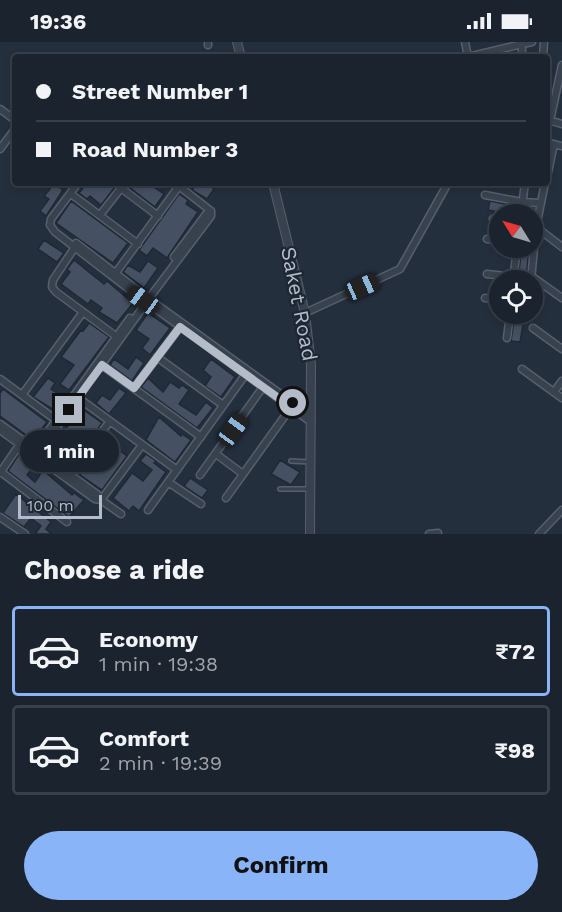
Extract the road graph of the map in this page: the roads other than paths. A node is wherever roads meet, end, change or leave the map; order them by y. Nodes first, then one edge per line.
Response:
1 (531, 42) edge
2 (519, 44) edge
3 (480, 54) edge
4 (562, 65) edge
5 (561, 73) edge
6 (550, 117) edge
7 (12, 133) edge
8 (551, 144) edge
9 (562, 146) edge
10 (0, 149) edge
11 (76, 186) edge
12 (123, 186) edge
13 (176, 186) edge
14 (178, 186) edge
15 (274, 186) edge
16 (446, 186) edge
17 (525, 186) edge
18 (544, 186) edge
19 (71, 194) junction
20 (485, 195) dead end
21 (522, 202) junction
22 (540, 203) joint
23 (100, 215) junction
24 (158, 216) junction
25 (543, 233) edge
26 (138, 244) junction
27 (76, 246) junction
28 (562, 248) edge
29 (114, 275) junction
30 (543, 286) edge
31 (485, 298) dead end
32 (562, 298) edge
33 (147, 299) junction
34 (489, 299) edge
35 (82, 312) junction
36 (305, 314) junction
37 (509, 324) edge
38 (180, 327) junction
39 (532, 328) dead end
40 (117, 337) junction
41 (507, 338) dead end
42 (562, 349) edge
43 (157, 357) junction
44 (100, 363) junction
45 (522, 369) dead end
46 (247, 372) junction
47 (0, 380) edge
48 (562, 381) edge
49 (263, 387) junction
50 (134, 388) junction
51 (554, 392) junction
52 (22, 395) junction
53 (76, 396) junction
54 (562, 398) edge
55 (223, 405) junction
56 (292, 405) junction
57 (311, 419) junction
58 (56, 420) junction
59 (110, 421) junction
60 (0, 424) edge
61 (0, 430) edge
62 (201, 437) junction
63 (21, 442) junction
64 (142, 444) junction
65 (35, 453) junction
66 (216, 454) junction
67 (291, 461) dead end
68 (311, 462) junction
69 (177, 470) junction
70 (1, 472) edge
71 (243, 474) junction
72 (200, 475) dead end
73 (68, 477) junction
74 (168, 482) junction
75 (280, 489) dead end
76 (311, 489) junction
77 (225, 498) dead end
78 (101, 500) junction
79 (201, 504) dead end
80 (148, 510) dead end
81 (562, 510) edge
82 (121, 514) dead end
83 (0, 517) edge
84 (67, 522) dead end
85 (438, 533) edge
86 (25, 534) edge
87 (310, 534) edge
88 (429, 534) edge
89 (539, 534) edge

1 - 2 street
2 - 3 street
4 - 5 street
5 - 6 street
7 - 10 street
8 - 9 street
11 - 19 street
12 - 23 street
12 - 24 street
13 - 24 street
14 - 33 street
15 - 36 street, Saket Road
16 - 36 street
17 - 21 street
18 - 22 street
19 - 23 street
19 - 27 street
20 - 21 street
21 - 22 street
23 - 26 street
24 - 26 street
25 - 28 street
26 - 29 street
27 - 29 street
27 - 35 street
29 - 33 street
30 - 32 street
31 - 34 street
33 - 38 street
33 - 40 street
33 - 44 street
33 - 46 street
35 - 40 street
35 - 52 street
36 - 57 street, Saket Road
37 - 41 street
38 - 43 street
38 - 46 street
39 - 42 street
40 - 44 street
43 - 50 street
43 - 55 street
44 - 50 street
44 - 53 street
45 - 51 street
46 - 49 street
46 - 55 street
46 - 56 street
47 - 52 street
48 - 51 street
49 - 56 street
49 - 66 street
50 - 62 street
51 - 54 street
52 - 58 street
53 - 58 street
53 - 59 street
53 - 65 street
55 - 62 street
56 - 57 street
56 - 71 street
57 - 68 street, Saket Road
58 - 65 street
59 - 64 street
59 - 73 street
60 - 63 street
61 - 63 street
62 - 69 street
63 - 65 street
63 - 70 street
64 - 69 street
64 - 78 street
65 - 73 street
66 - 71 street
66 - 72 street
67 - 68 lane
68 - 76 street, Saket Road
69 - 74 street
70 - 84 street
71 - 77 street
73 - 78 street
74 - 79 street
74 - 80 street
75 - 76 lane
76 - 87 street, Saket Road
78 - 82 street
81 - 89 street
83 - 86 street
85 - 88 street

